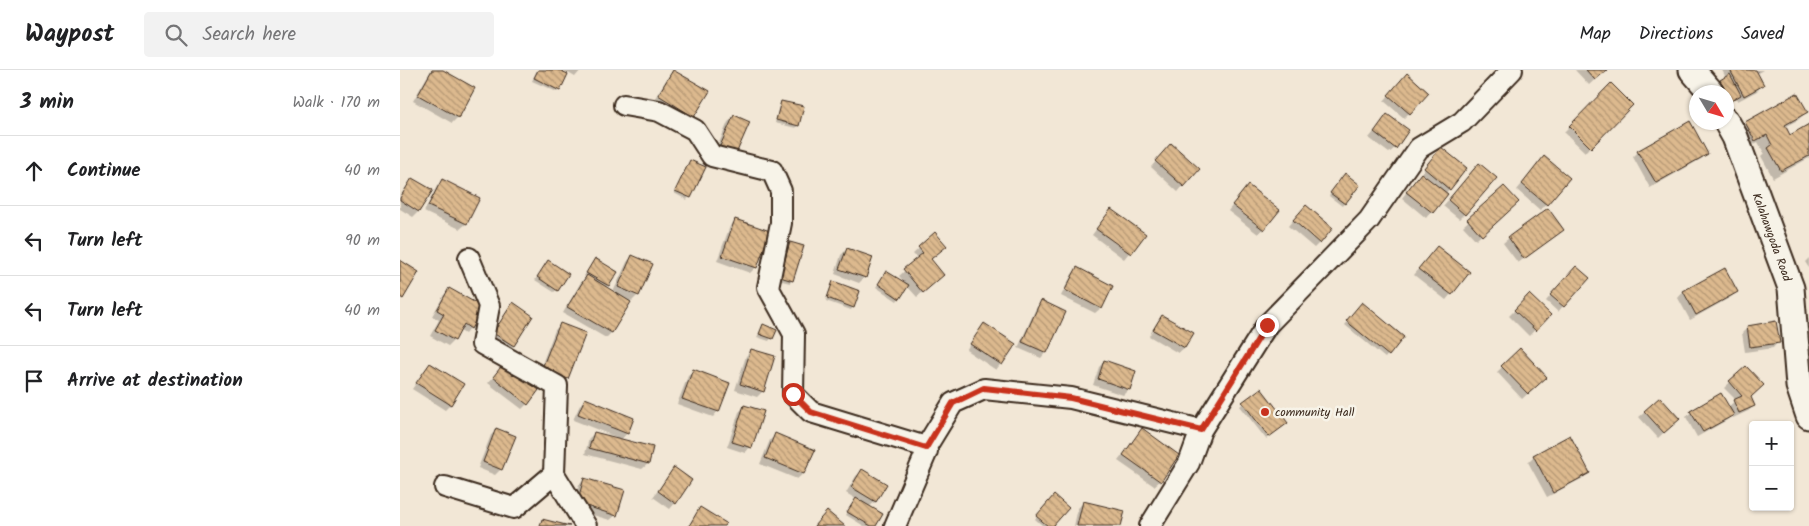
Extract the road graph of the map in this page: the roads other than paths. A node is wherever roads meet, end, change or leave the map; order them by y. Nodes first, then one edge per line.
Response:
1 (1512, 70) edge
2 (1692, 70) edge
3 (1705, 85) edge
4 (624, 106) dead end
5 (1731, 130) edge
6 (469, 258) dead end
7 (1809, 416) edge
8 (1201, 430) junction
9 (926, 448) junction
10 (554, 474) junction
11 (445, 487) dead end
12 (586, 526) edge
13 (895, 526) edge
14 (1150, 526) edge

1 - 8 street
2 - 3 street
4 - 9 street
5 - 7 street, Kalahawgoda Road
6 - 10 street
8 - 9 street
8 - 14 street
9 - 13 street
10 - 11 street
10 - 12 street

